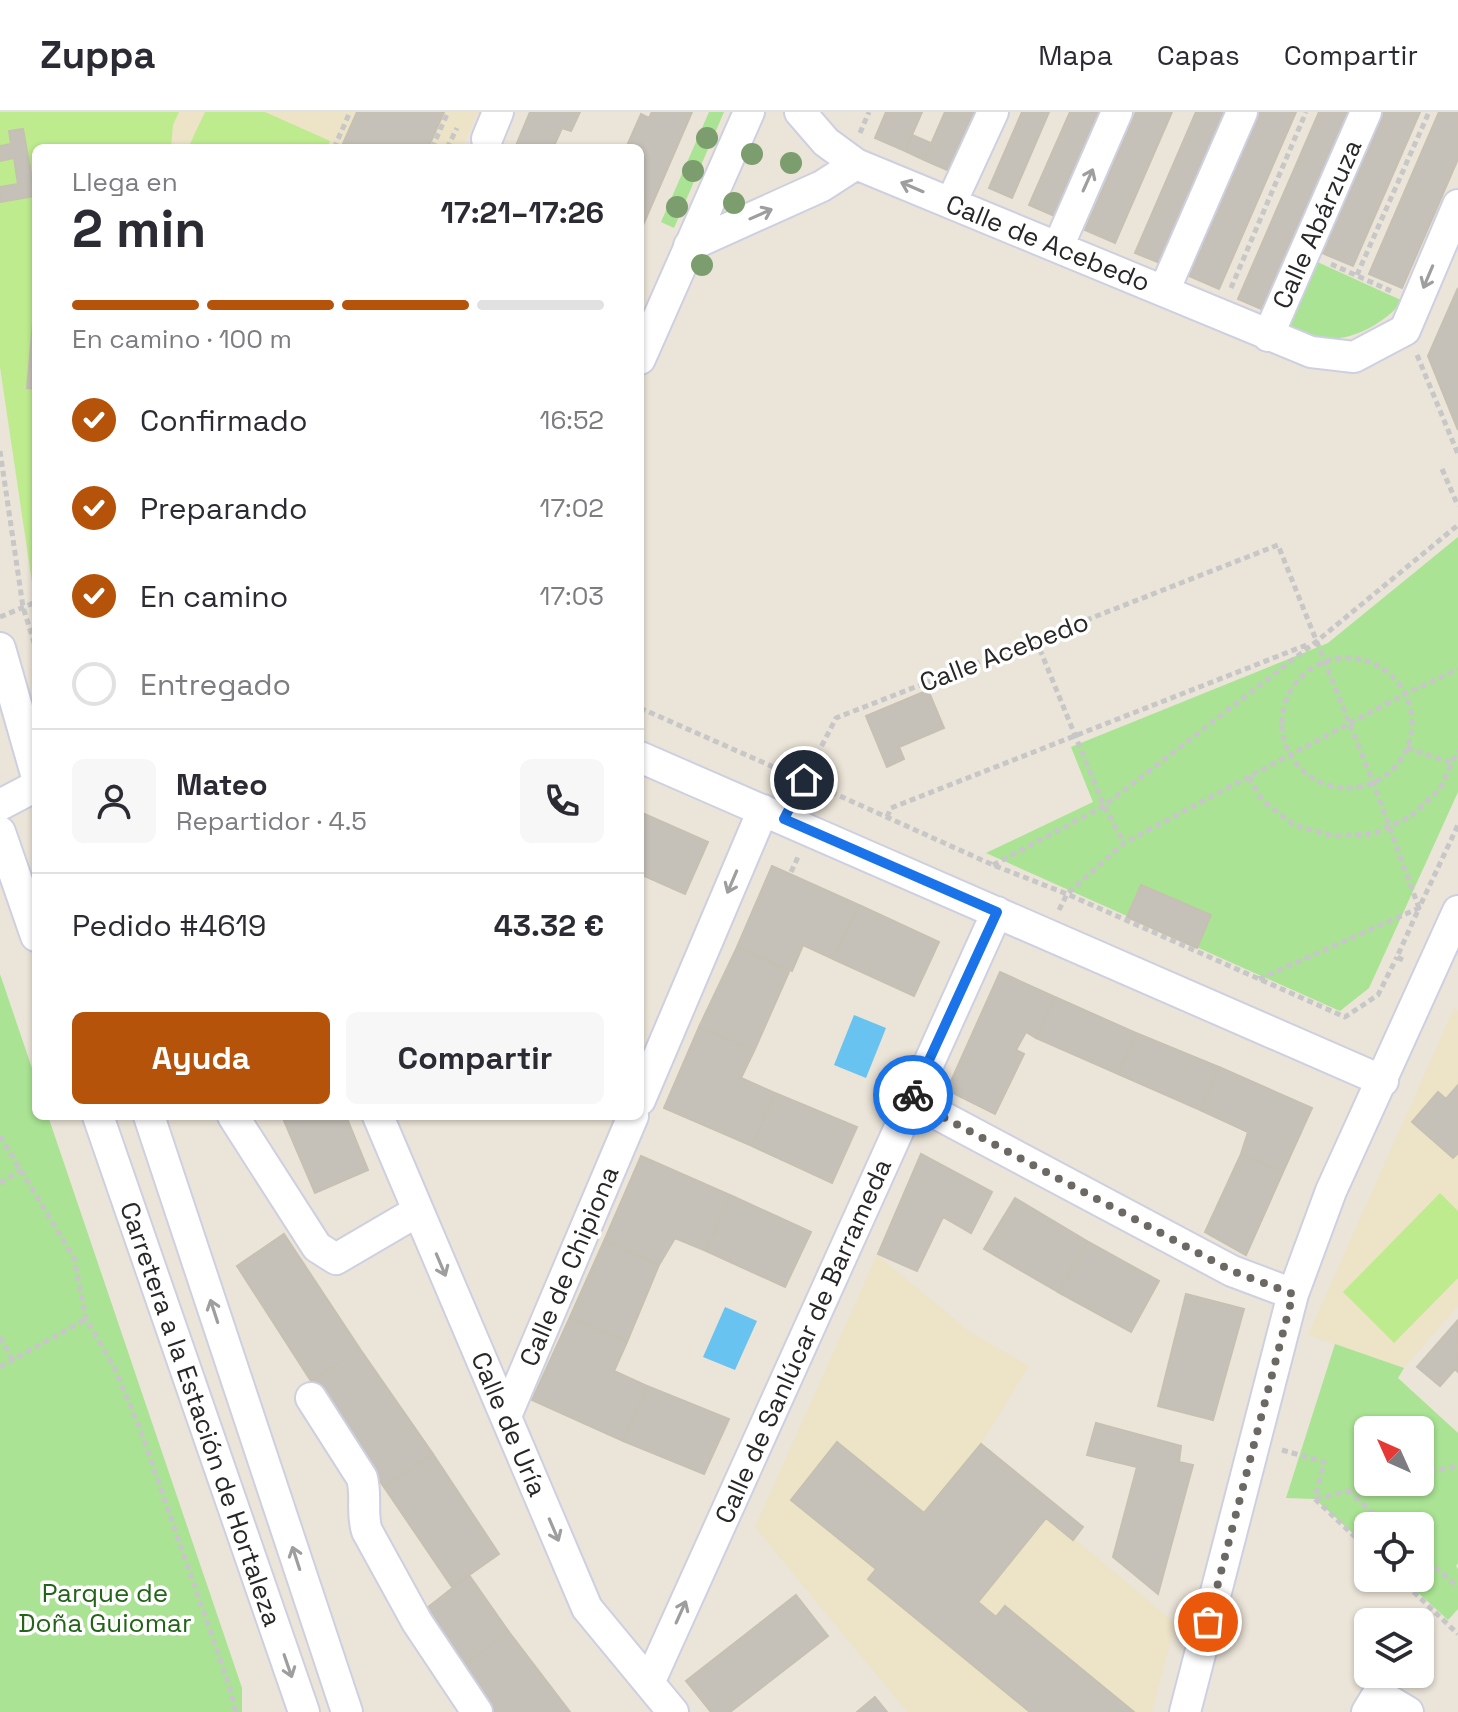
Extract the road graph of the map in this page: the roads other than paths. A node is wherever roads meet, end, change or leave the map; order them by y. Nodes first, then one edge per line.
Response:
1 (749, 112) edge
2 (800, 112) edge
3 (993, 112) edge
4 (1117, 112) edge
5 (1242, 112) edge
6 (1366, 112) edge
7 (856, 164) junction
8 (951, 203) junction
9 (1458, 205) edge
10 (689, 246) junction
11 (1058, 247) junction
12 (1164, 291) junction
13 (1268, 336) junction
14 (644, 350) edge
15 (0, 648) edge
16 (644, 759) edge
17 (32, 760) edge
18 (804, 780) road end
19 (32, 788) edge
20 (0, 805) edge
21 (773, 815) junction
22 (0, 832) edge
23 (1458, 911) edge
24 (997, 912) junction
25 (32, 924) edge
26 (1383, 1081) junction
27 (644, 1091) edge
28 (911, 1100) junction
29 (99, 1120) edge
30 (150, 1120) edge
31 (236, 1120) edge
32 (380, 1120) edge
33 (631, 1120) edge
34 (418, 1211) junction
35 (1293, 1294) junction
36 (311, 1398) dead end
37 (506, 1416) junction
38 (649, 1683) junction
39 (304, 1712) edge
40 (347, 1712) edge
41 (477, 1712) edge
42 (673, 1712) edge
43 (1185, 1712) edge
44 (1367, 1712) edge
45 (1408, 1712) edge

1 - 10 street
2 - 7 street, Calle de Acebedo
3 - 8 street
11 -> 4 street
5 - 12 street
6 - 13 street, Calle Abárzuza
8 -> 7 street, Calle de Acebedo
10 -> 7 street
8 - 11 street, Calle de Acebedo
9 -> 13 street, Calle de Acebedo
10 - 14 street
11 - 12 street, Calle de Acebedo
12 - 13 street, Calle de Acebedo
15 - 17 street
16 - 21 street
18 - 21 street
19 - 20 street
21 - 24 street
21 -> 27 street
22 - 25 street
23 - 26 street
24 - 26 street
24 - 28 street, Calle de Sanlúcar de Barrameda
26 - 35 street
28 - 35 street
38 -> 28 street, Calle de Sanlúcar de Barrameda
29 -> 39 street, Carretera a la Estación de Hortaleza
40 -> 30 street, Carretera a la Estación de Hortaleza
31 - 34 street
32 - 34 street, Calle de Uría
33 - 37 street, Calle de Chipiona
34 -> 37 street, Calle de Uría
35 - 43 street
36 - 41 street
37 -> 38 street, Calle de Uría
38 - 42 street, Calle de Uría
44 - 45 street

